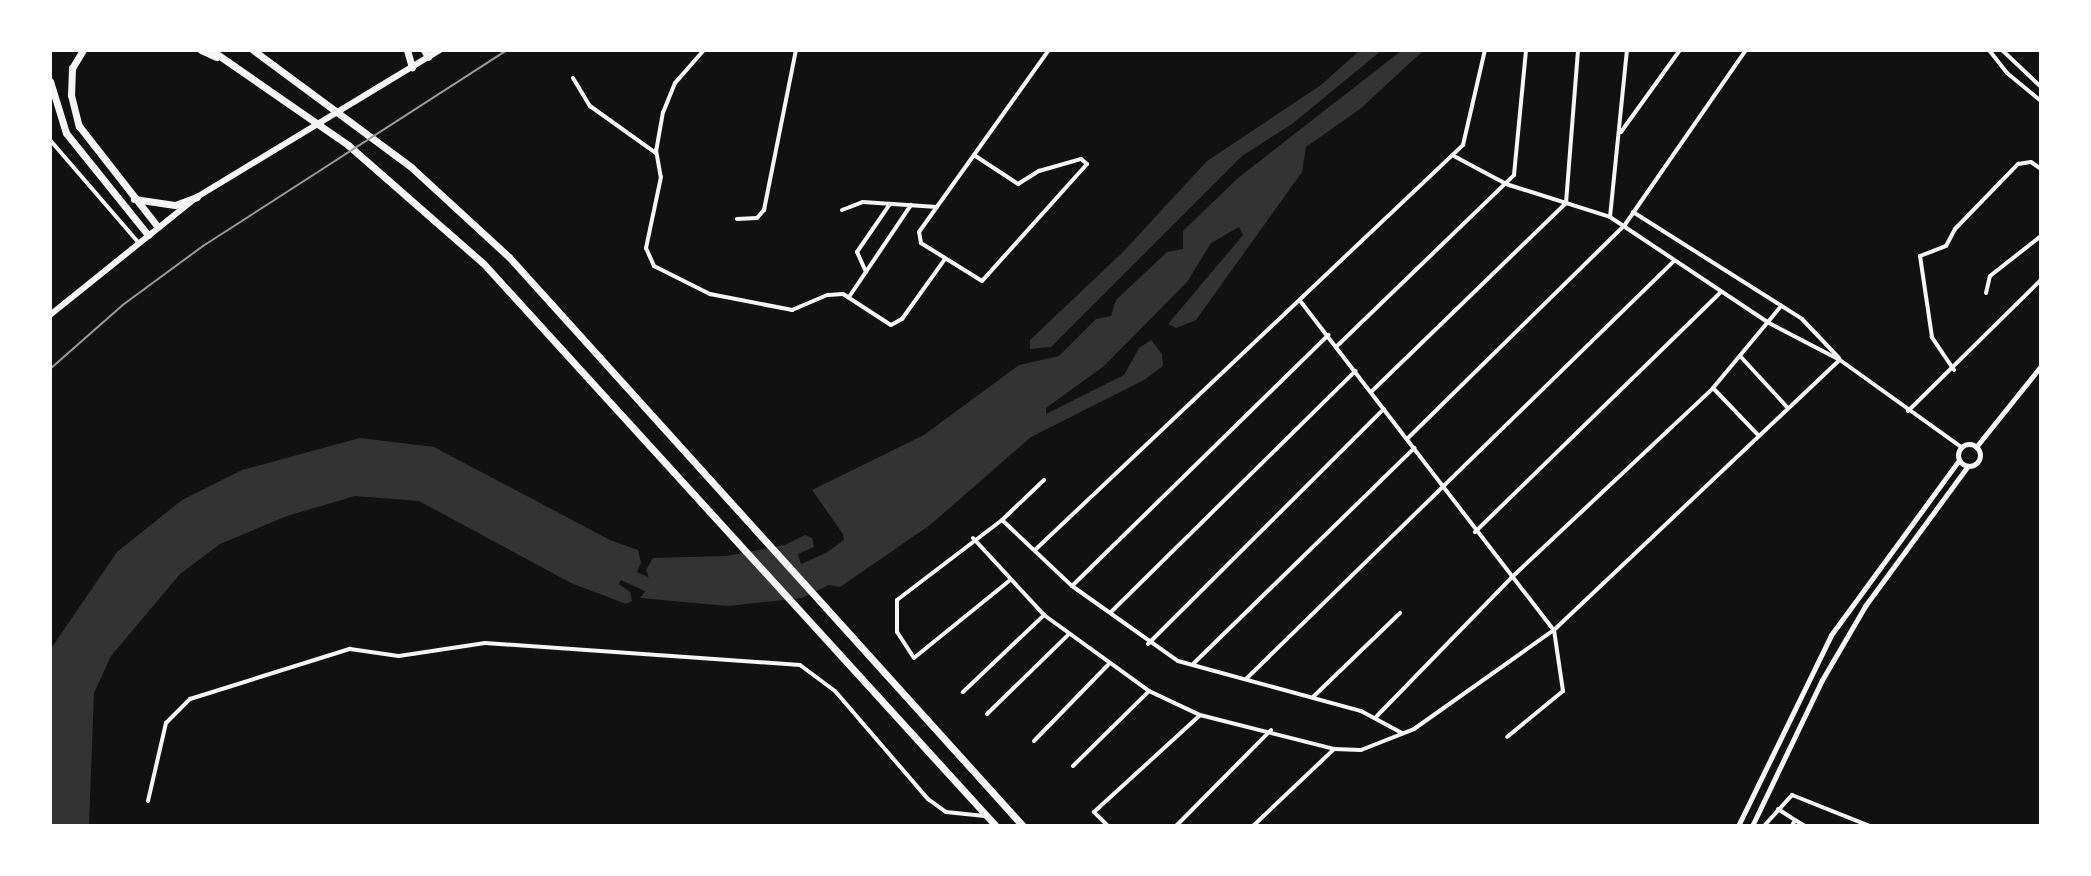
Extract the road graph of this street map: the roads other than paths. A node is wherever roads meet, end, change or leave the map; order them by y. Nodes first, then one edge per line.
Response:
1 (83, 50) edge
2 (201, 50) edge
3 (211, 50) edge
4 (253, 50) edge
5 (260, 50) edge
6 (407, 50) edge
7 (440, 50) edge
8 (704, 50) edge
9 (796, 50) edge
10 (1049, 50) edge
11 (1485, 50) edge
12 (1526, 50) edge
13 (1578, 50) edge
14 (1627, 50) edge
15 (1680, 50) edge
16 (1746, 50) edge
17 (1989, 50) edge
18 (2002, 50) edge
19 (426, 54) edge
20 (267, 58) junction
21 (412, 67) junction
22 (250, 73) junction
23 (573, 78) dead end
24 (50, 81) edge
25 (2041, 87) edge
26 (2041, 101) edge
27 (1619, 134) junction
28 (50, 140) edge
29 (656, 153) junction
30 (974, 155) junction
31 (1452, 155) junction
32 (2041, 169) edge
33 (1506, 184) junction
34 (197, 197) junction
35 (131, 198) junction
36 (891, 203) junction
37 (1566, 203) junction
38 (911, 205) junction
39 (937, 207) junction
40 (842, 210) dead end
41 (1633, 212) junction
42 (1610, 217) junction
43 (737, 219) dead end
44 (1624, 226) junction
45 (158, 227) junction
46 (148, 235) junction
47 (2041, 236) edge
48 (138, 242) junction
49 (945, 259) junction
50 (1674, 261) junction
51 (866, 272) junction
52 (2041, 280) edge
53 (1721, 292) junction
54 (1986, 293) dead end
55 (849, 297) junction
56 (1301, 302) junction
57 (1781, 306) junction
58 (50, 315) edge
59 (1769, 323) junction
60 (1328, 335) junction
61 (1337, 346) junction
62 (1741, 357) junction
63 (1840, 360) junction
64 (2041, 366) edge
65 (1954, 370) junction
66 (1355, 371) junction
67 (1713, 388) junction
68 (1371, 392) junction
69 (1787, 407) junction
70 (1384, 409) junction
71 (1908, 411) junction
72 (1759, 435) junction
73 (1408, 438) junction
74 (1961, 447) junction
75 (1976, 447) junction
76 (1414, 448) junction
77 (1959, 460) junction
78 (1968, 466) junction
79 (1044, 480) dead end
80 (1446, 488) junction
81 (1002, 520) junction
82 (1475, 532) junction
83 (973, 538) junction
84 (1036, 549) junction
85 (1511, 578) junction
86 (1009, 581) junction
87 (1072, 586) junction
88 (1111, 612) junction
89 (1400, 613) dead end
90 (1044, 615) junction
91 (1554, 630) junction
92 (1068, 635) junction
93 (1147, 644) junction
94 (1194, 663) junction
95 (1108, 665) junction
96 (1247, 678) junction
97 (1149, 691) junction
98 (963, 692) dead end
99 (1313, 697) junction
100 (987, 714) dead end
101 (1200, 715) junction
102 (1376, 717) junction
103 (1271, 730) junction
104 (1402, 733) junction
105 (1507, 737) dead end
106 (1034, 741) dead end
107 (1334, 749) junction
108 (1073, 766) dead end
109 (148, 801) dead end
110 (1778, 809) junction
111 (988, 816) junction
112 (1794, 823) edge
113 (996, 826) edge
114 (1023, 826) edge
115 (1108, 826) edge
116 (1176, 826) edge
117 (1253, 826) edge
118 (1738, 826) edge
119 (1752, 826) edge
120 (1764, 826) edge
121 (1805, 826) edge
122 (1870, 826) edge

1 - 35 highway
2 - 22 highway
3 - 22 highway
4 - 20 highway
5 - 20 highway
6 - 21 highway
7 - 19 main road
8 - 29 street
9 - 43 street
10 - 30 street
11 - 31 street
12 - 33 street
13 - 37 street
14 - 27 street
15 - 27 street
16 - 41 street
17 - 26 street
18 - 25 street
19 - 21 main road
20 - 114 highway
21 - 34 main road
22 - 111 highway
23 - 29 street
24 - 46 highway
27 - 42 street
28 - 48 street
29 - 55 street
30 - 39 street
30 - 49 street
31 - 33 street
31 - 56 street
32 - 65 street
33 - 37 street
33 - 61 street
34 - 35 highway
34 - 45 main road
35 - 45 highway
36 - 38 street
36 - 40 street
36 - 51 street
37 - 42 street
37 - 68 street
38 - 39 street
38 - 51 street
39 - 49 street
41 - 44 street
41 - 57 street
42 - 44 street
44 - 50 street
44 - 73 street
45 - 46 main road
46 - 48 main road
47 - 54 street
48 - 58 main road
49 - 55 street
50 - 53 street
50 - 80 street
51 - 55 street
52 - 65 street
53 - 59 street
53 - 82 street
56 - 60 street
56 - 84 street
57 - 59 street
57 - 63 street
59 - 62 street
59 - 63 street
60 - 61 street
60 - 87 street
61 - 66 street
62 - 67 street
62 - 69 street
63 - 69 street
63 - 71 street
64 - 75 main road
65 - 71 street
66 - 68 street
66 - 88 street
67 - 72 street
67 - 85 street
68 - 70 street
69 - 72 street
70 - 73 street
70 - 93 street
71 - 74 street
72 - 91 street
73 - 76 street
74 - 75 main road
74 - 77 main road
75 - 78 main road
76 - 80 street
76 - 94 street
77 - 78 main road
77 - 118 main road
78 - 119 main road
79 - 81 street
80 - 82 street
80 - 96 street
81 - 83 street
81 - 84 street
82 - 85 street
83 - 86 street
83 - 86 street
84 - 87 street
85 - 91 street
85 - 102 street
86 - 90 street
87 - 88 street
88 - 93 street
89 - 99 street
90 - 92 street
90 - 98 street
91 - 104 street
91 - 105 street
92 - 95 street
92 - 100 street
93 - 94 street
94 - 96 street
95 - 97 street
95 - 106 street
96 - 99 street
97 - 101 street
97 - 108 street
99 - 102 street
101 - 103 street
101 - 115 street
102 - 104 street
103 - 107 street
103 - 116 street
104 - 107 street
107 - 117 street
109 - 111 street
110 - 112 street
110 - 120 street
110 - 122 street
111 - 113 highway
112 - 121 street

